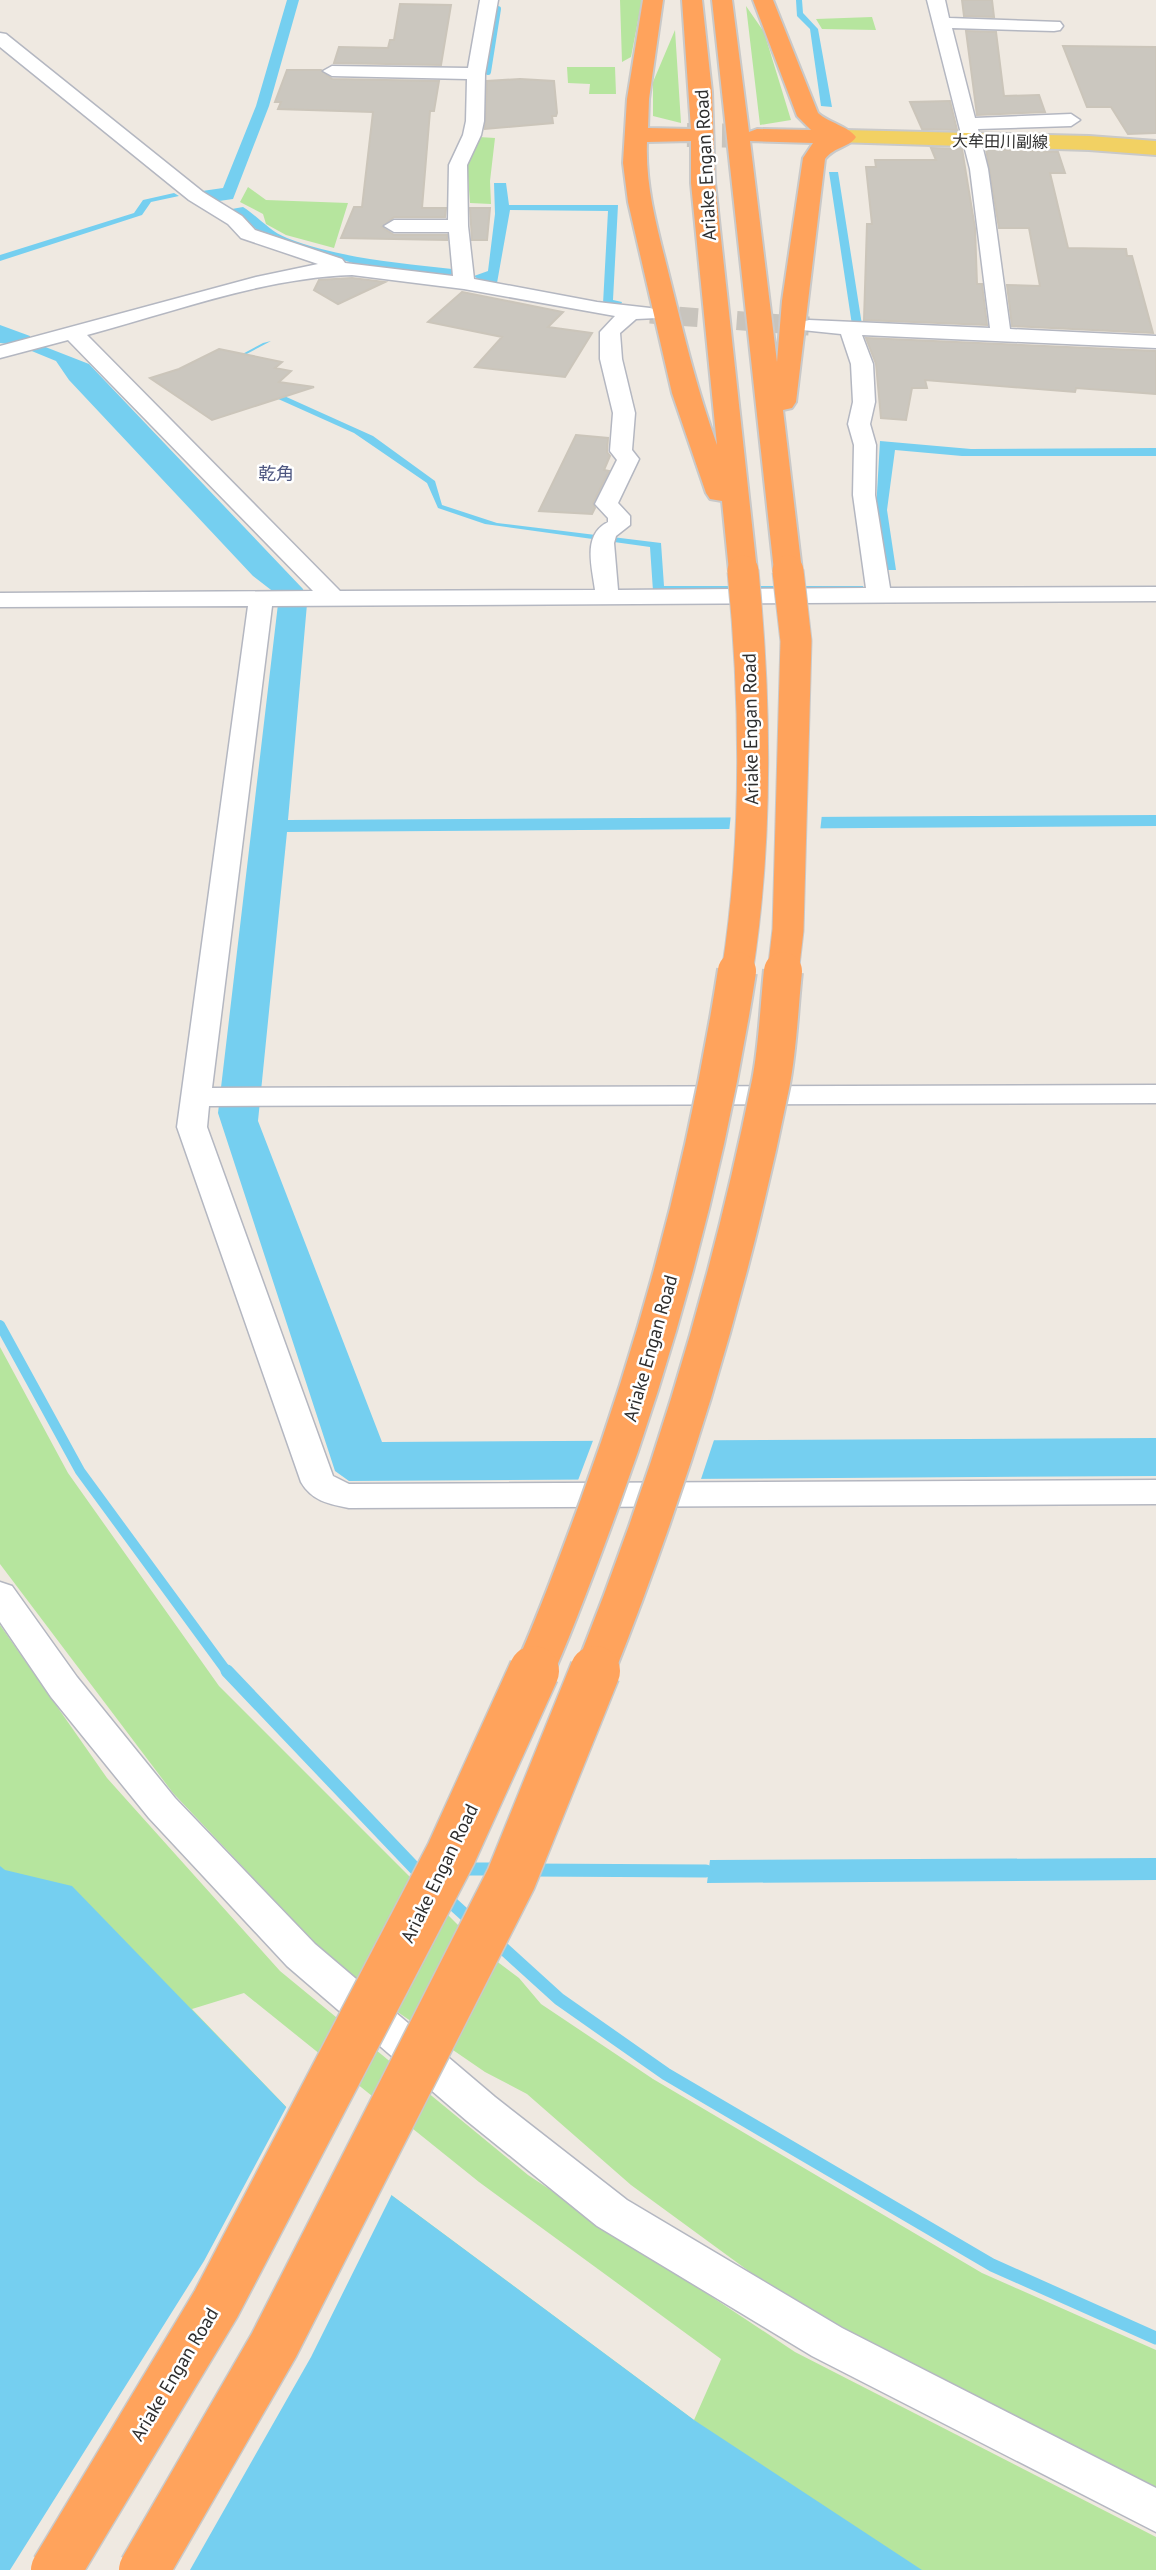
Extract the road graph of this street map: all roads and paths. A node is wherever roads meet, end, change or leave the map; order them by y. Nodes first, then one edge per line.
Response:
1 (489, 0) edge
2 (653, 0) edge
3 (692, 0) edge
4 (722, 0) edge
5 (763, 0) edge
6 (936, 0) edge
7 (942, 23) junction
8 (1054, 26) dead end
9 (0, 38) edge
10 (332, 71) dead end
11 (476, 74) junction
12 (1071, 120) dead end
13 (969, 132) junction
14 (694, 134) junction
15 (748, 134) junction
16 (638, 135) junction
17 (845, 137) junction
18 (1156, 148) edge
19 (394, 226) dead end
20 (458, 226) junction
21 (352, 269) junction
22 (464, 283) junction
23 (809, 326) tunnel mouth
24 (850, 329) junction
25 (72, 332) junction
26 (1001, 336) junction
27 (1156, 342) edge
28 (7, 350) edge
29 (786, 552) junction
30 (741, 557) junction
31 (1156, 594) edge
32 (879, 596) junction
33 (607, 597) junction
34 (323, 598) junction
35 (264, 599) junction
36 (0, 600) edge
37 (1156, 1094) edge
38 (195, 1097) junction
39 (1156, 1492) edge
40 (0, 1595) edge
41 (1156, 2511) edge
42 (56, 2570) edge
43 (144, 2570) edge

1 - 11 street
2 - 16 highway
3 - 14 highway, Ariake Engan Road
4 - 15 highway, Ariake Engan Road
5 - 17 highway
6 - 7 street
7 - 8 street
7 - 13 street
9 - 21 street
10 - 11 street
11 - 20 street
12 - 13 street
13 - 17 main road, 大牟田川副線
13 - 18 main road, 大牟田川副線
13 - 26 street
14 - 16 highway
14 - 30 highway, Ariake Engan Road
15 - 17 highway
15 - 29 highway, Ariake Engan Road
16 - 30 highway
17 - 29 highway
19 - 20 street
20 - 22 street
21 - 22 street
21 - 25 street
22 - 33 street
23 - 24 street
24 - 26 street
24 - 32 street
25 - 28 street
25 - 34 street
26 - 27 street
29 - 43 highway, Ariake Engan Road, bridge
30 - 42 highway, Ariake Engan Road, bridge
31 - 32 street
32 - 33 street
33 - 34 street
34 - 35 street
35 - 36 street
35 - 38 street
37 - 38 street
38 - 39 street
40 - 41 street

